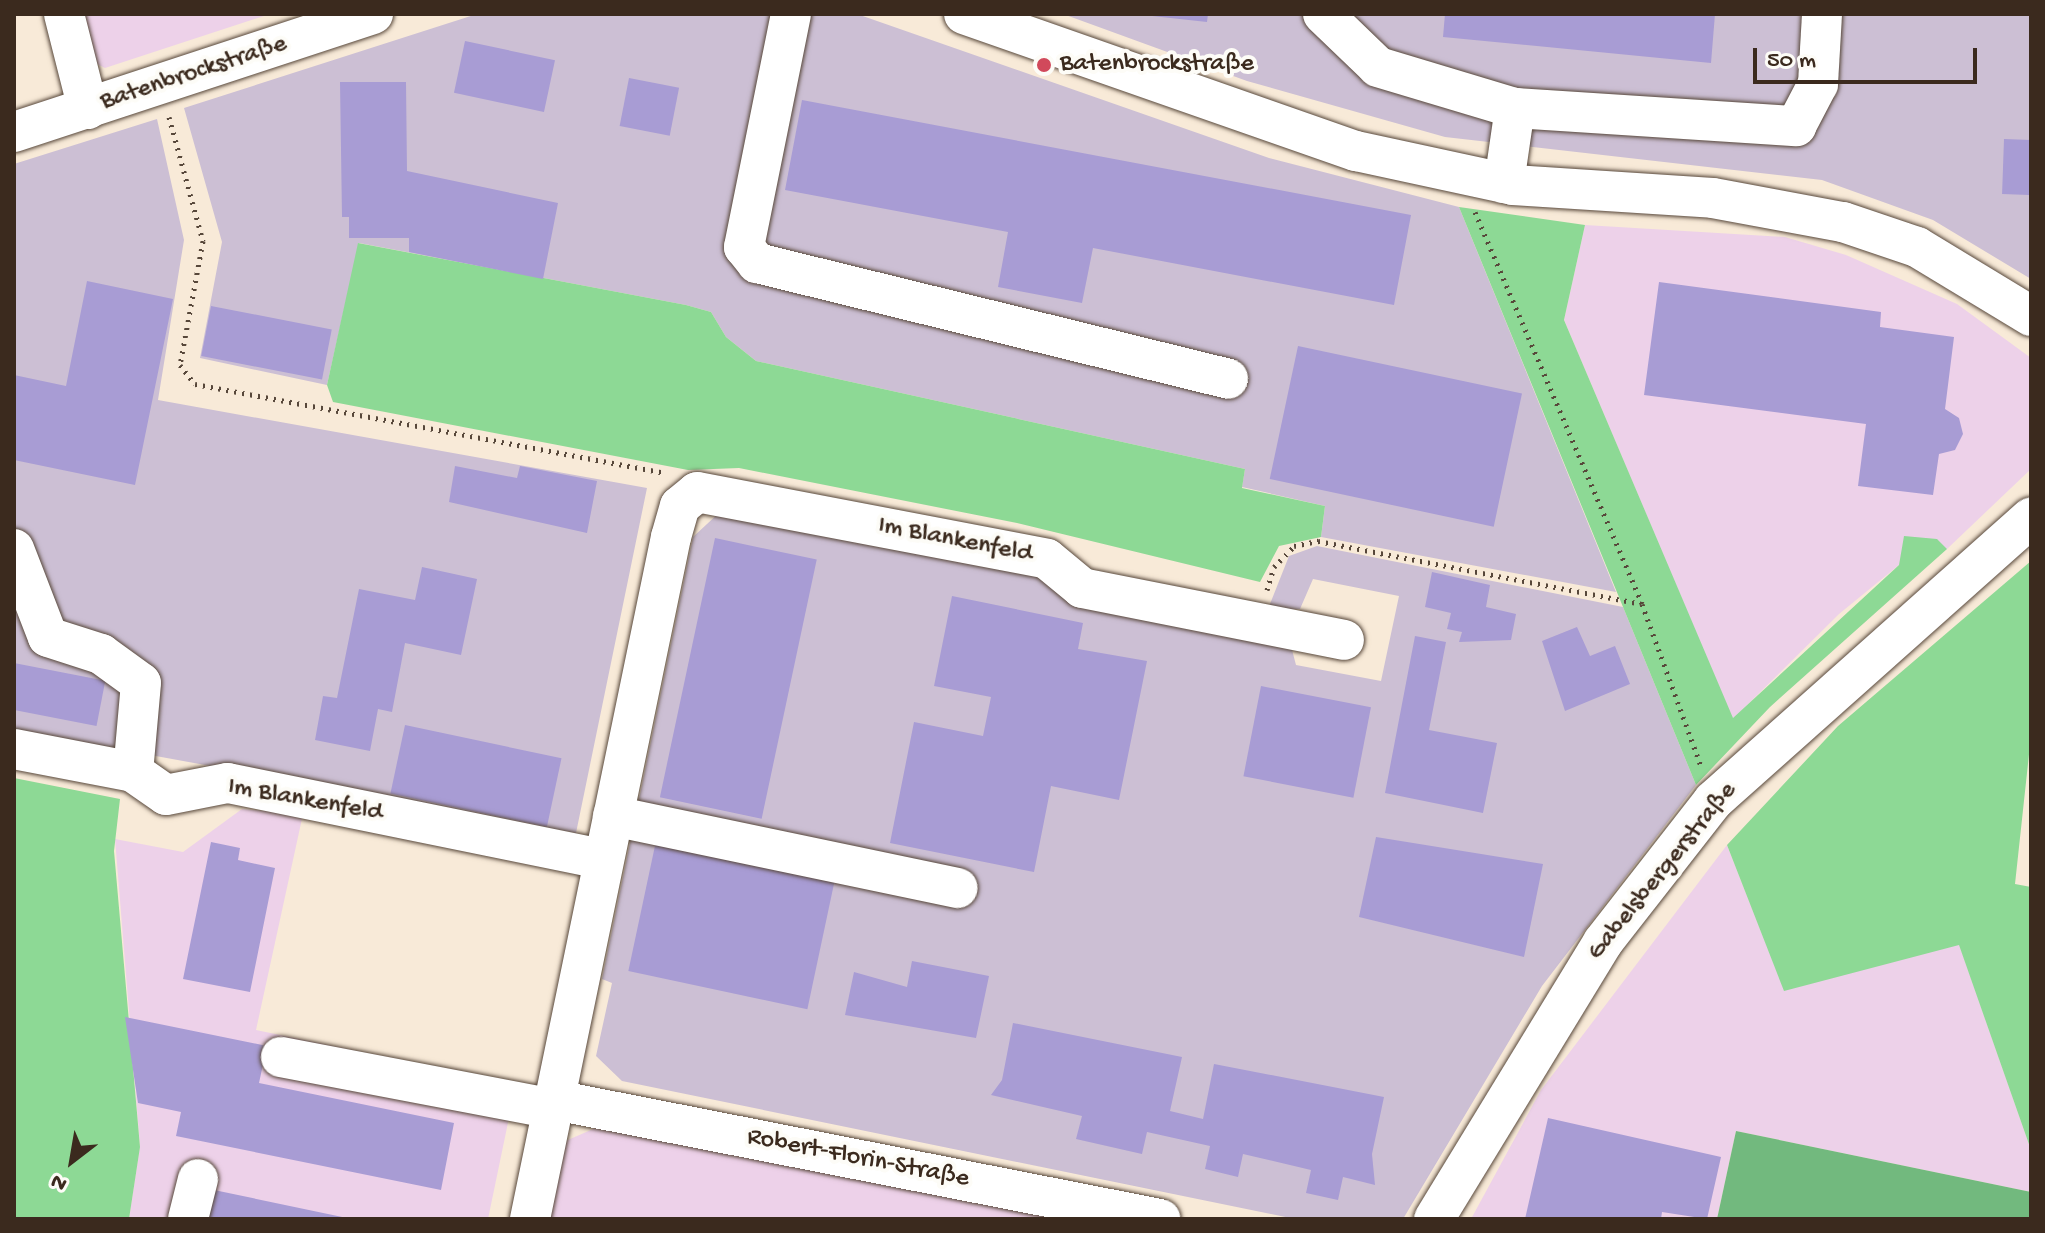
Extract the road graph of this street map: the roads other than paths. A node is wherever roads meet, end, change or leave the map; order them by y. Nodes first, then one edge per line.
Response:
1 (64, 14) edge
2 (373, 14) edge
3 (791, 14) edge
4 (964, 14) edge
5 (1323, 14) edge
6 (1822, 14) edge
7 (1515, 108) junction
8 (88, 109) junction
9 (14, 132) edge
10 (1504, 183) junction
11 (2031, 316) edge
12 (1228, 379) dead end
13 (2031, 518) edge
14 (14, 549) edge
15 (1344, 640) dead end
16 (14, 749) edge
17 (133, 772) junction
18 (613, 816) junction
19 (603, 859) junction
20 (958, 888) dead end
21 (281, 1057) dead end
22 (554, 1105) junction
23 (198, 1179) dead end
24 (188, 1219) edge
25 (530, 1219) edge
26 (1160, 1219) edge
27 (1434, 1219) edge

1 - 8 street
2 - 8 street, Batenbrockstraße
3 - 12 street
4 - 10 street
5 - 7 street
6 - 7 street
7 - 10 street
8 - 9 street, Batenbrockstraße
10 - 11 street
13 - 27 street, Gabelsbergerstraße
14 - 17 street
15 - 18 street, Im Blankenfeld
16 - 17 street, Im Blankenfeld
17 - 19 street, Im Blankenfeld
18 - 19 street
18 - 20 street
19 - 22 street
21 - 22 street, Robert-Florin-Straße
22 - 25 street
22 - 26 street, Robert-Florin-Straße
23 - 24 street

